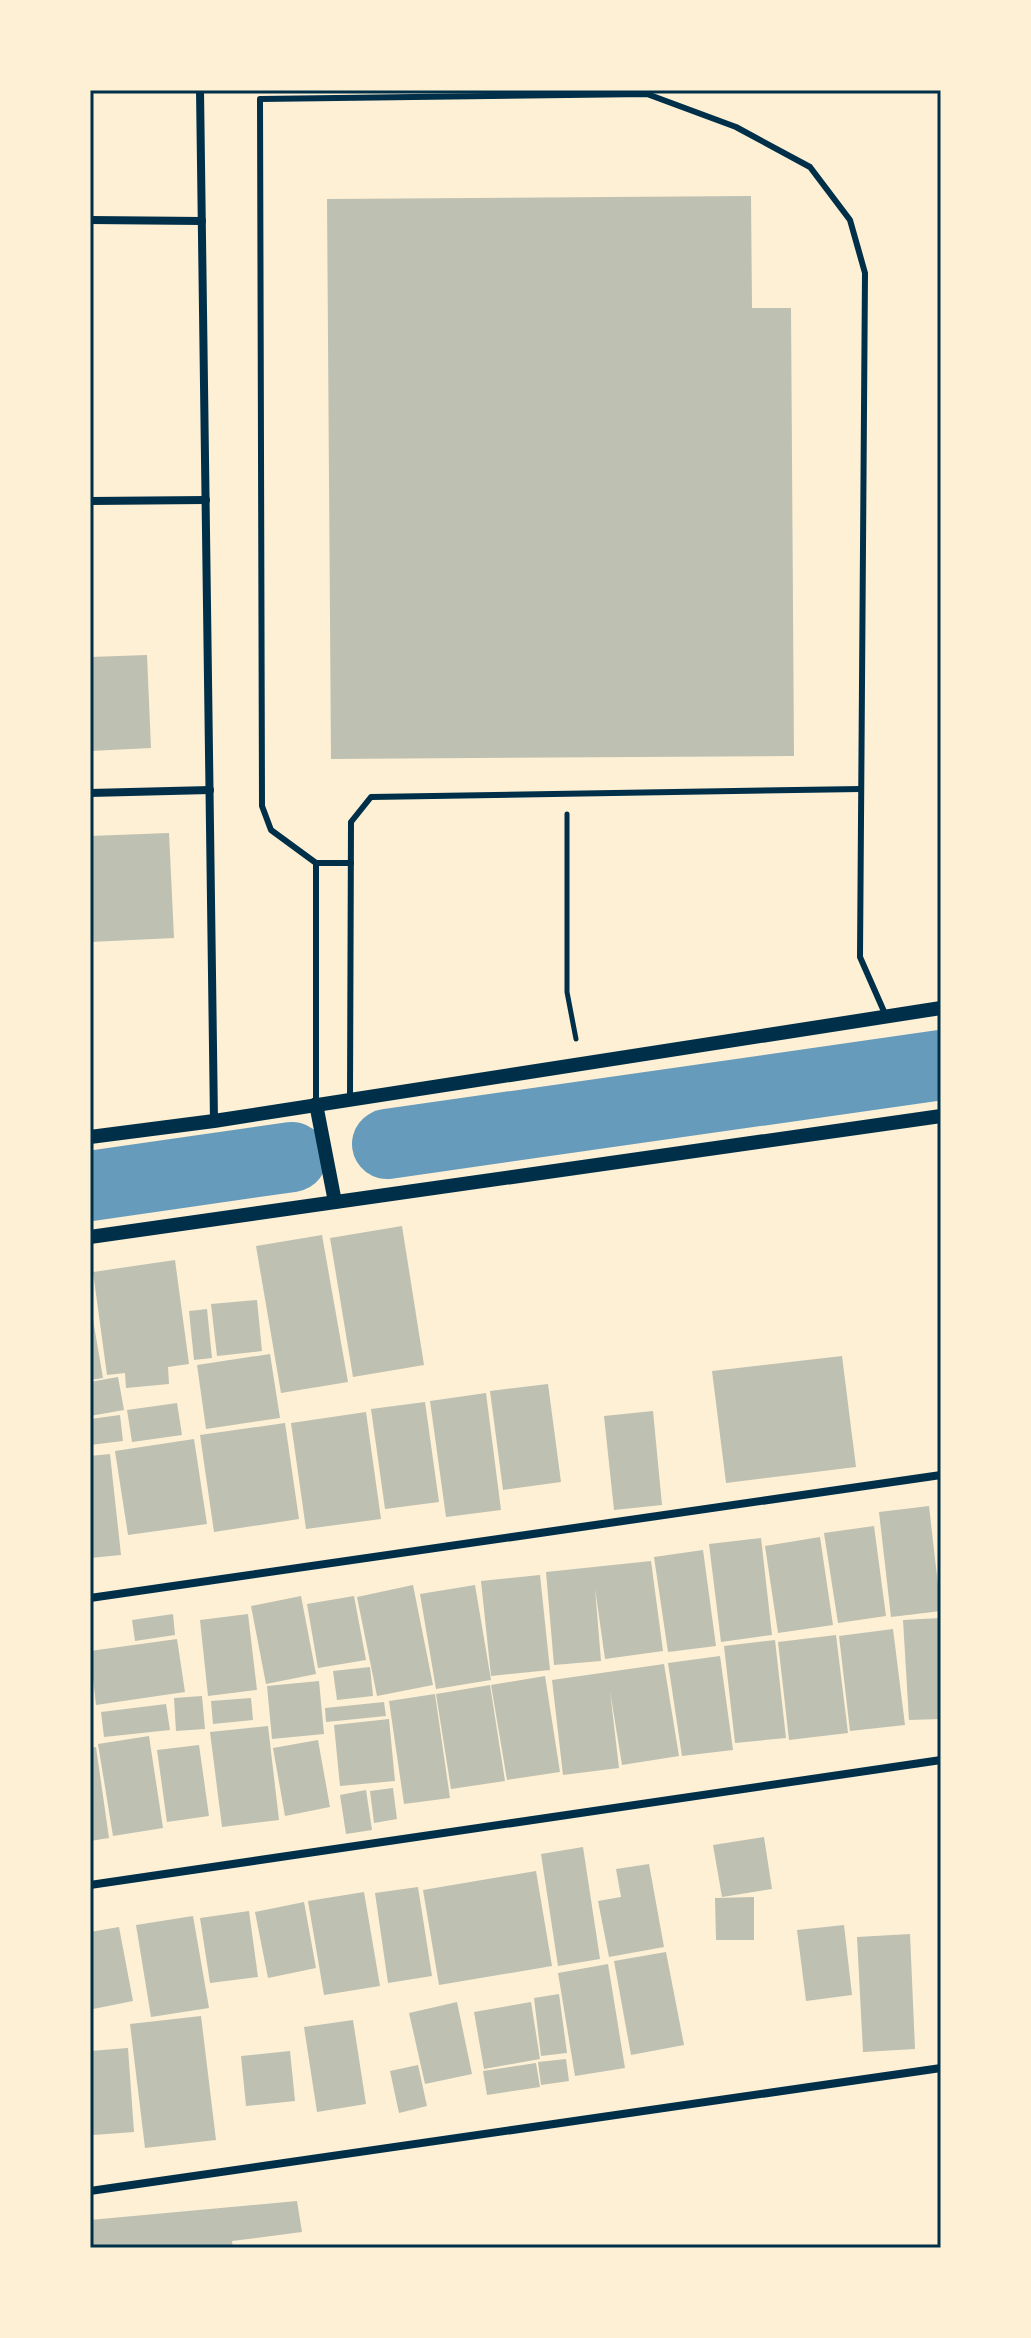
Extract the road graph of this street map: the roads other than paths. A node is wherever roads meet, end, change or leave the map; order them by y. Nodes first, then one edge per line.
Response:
1 (200, 90) edge
2 (90, 220) edge
3 (202, 221) junction
4 (206, 500) junction
5 (90, 501) edge
6 (861, 789) junction
7 (210, 790) junction
8 (90, 793) edge
9 (316, 863) junction
10 (351, 863) junction
11 (941, 1008) edge
12 (886, 1016) junction
13 (350, 1099) junction
14 (316, 1104) junction
15 (941, 1116) edge
16 (214, 1121) junction
17 (90, 1137) edge
18 (335, 1202) junction
19 (90, 1237) edge
20 (941, 1475) edge
21 (90, 1598) edge
22 (941, 1760) edge
23 (90, 1885) edge
24 (941, 2068) edge
25 (90, 2191) edge

1 - 3 street
2 - 3 street
3 - 4 street
4 - 5 street
4 - 7 street
6 - 9 lane
6 - 10 lane
6 - 12 lane
7 - 8 street
7 - 16 street
9 - 10 lane
9 - 14 lane
10 - 13 lane
11 - 12 street
12 - 13 street
13 - 14 street
14 - 16 street
14 - 18 street
15 - 18 street
16 - 17 street
18 - 19 street
20 - 21 street
22 - 23 street
24 - 25 street

